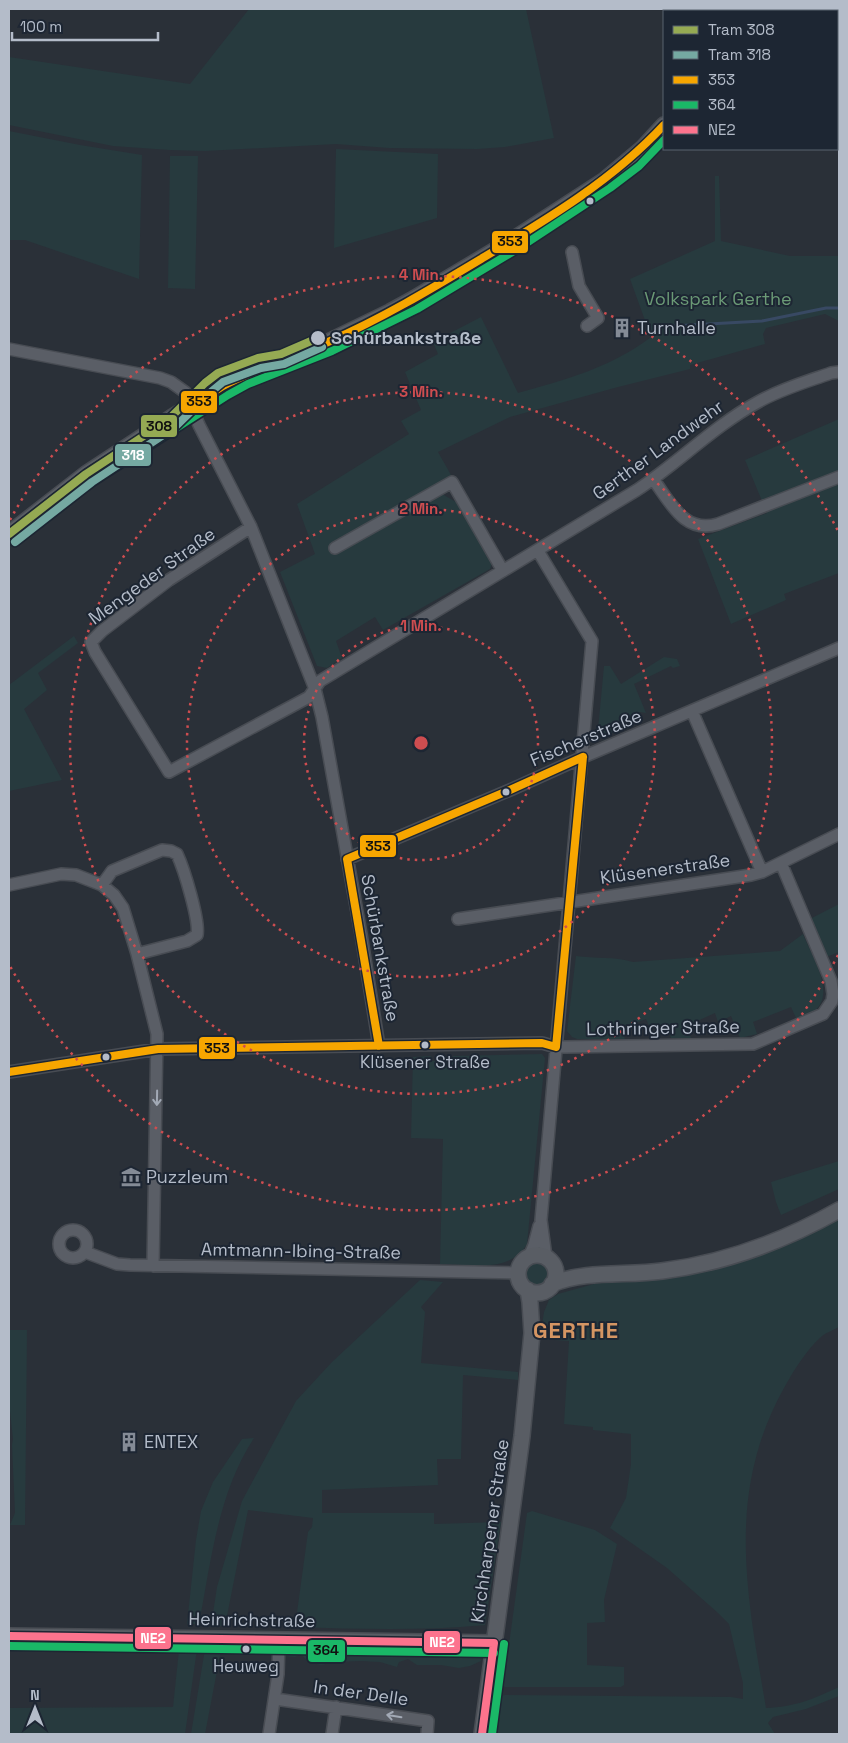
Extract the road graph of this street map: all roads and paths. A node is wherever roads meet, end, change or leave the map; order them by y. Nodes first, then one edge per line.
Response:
1 (662, 130) edge
2 (572, 252) dead end
3 (587, 326) dead end
4 (9, 349) edge
5 (839, 372) edge
6 (190, 406) junction
7 (839, 477) edge
8 (653, 479) junction
9 (251, 527) junction
10 (9, 534) edge
11 (335, 548) dead end
12 (538, 551) junction
13 (503, 572) junction
14 (839, 648) edge
15 (315, 689) junction
16 (692, 711) junction
17 (583, 757) junction
18 (839, 834) edge
19 (347, 859) junction
20 (781, 863) junction
21 (762, 872) junction
22 (9, 885) edge
23 (102, 885) junction
24 (569, 902) junction
25 (458, 919) dead end
26 (137, 954) junction
27 (379, 1046) junction
28 (556, 1047) junction
29 (158, 1049) junction
30 (9, 1072) edge
31 (839, 1210) edge
32 (541, 1220) junction
33 (85, 1252) dead end
34 (529, 1257) junction
35 (549, 1260) junction
36 (153, 1266) junction
37 (518, 1273) junction
38 (600, 1275) junction
39 (549, 1287) junction
40 (528, 1290) junction
41 (532, 1333) junction
42 (9, 1636) edge
43 (279, 1639) junction
44 (494, 1643) junction
45 (276, 1698) junction
46 (336, 1707) junction
47 (269, 1734) edge
48 (332, 1734) edge
49 (427, 1734) edge
50 (482, 1734) edge

1 - 6 street
2 - 3 street
4 - 6 street, Schürbankstraße
5 - 8 street, Gerther Landwehr
6 - 9 street, Schürbankstraße
6 - 10 street
7 - 8 street
8 - 12 street, Gerther Landwehr
9 - 15 street, Schürbankstraße
9 - 15 street, Mengeder Straße
11 - 13 street
12 - 13 street, Gerther Landwehr
12 - 17 street
13 - 15 street, Gerther Landwehr
14 - 16 street, Fischerstraße
15 - 19 street, Schürbankstraße
16 - 17 street, Fischerstraße
16 - 21 street
17 - 19 street, Fischerstraße
17 - 24 street
18 - 20 street, Klüsenerstraße
19 - 27 street, Schürbankstraße
20 - 21 street, Klüsenerstraße
20 - 28 street, Lothringer Straße
21 - 24 street, Klüsenerstraße
22 - 23 street
23 - 26 street
23 - 26 street
24 - 25 street, Klüsenerstraße
24 - 28 street
26 - 29 street
27 - 28 street, Lothringer Straße
27 - 29 street, Lothringer Straße
28 - 32 street
29 - 30 street, Lothringer Straße
29 -> 36 street
31 - 38 street
32 - 34 street
32 - 35 street
33 - 36 street, Amtmann-Ibing-Straße
34 - 35 street
34 - 37 street
35 - 38 street
35 - 39 street
36 - 37 street, Amtmann-Ibing-Straße
37 - 40 street
38 - 39 street
39 - 40 street
39 - 41 street, Kirchharpener Straße
40 - 41 street, Kirchharpener Straße
41 - 44 street, Kirchharpener Straße
42 - 43 street, Heinrichstraße
43 - 44 street, Heinrichstraße
43 - 45 street
44 - 50 street, Kirchharpener Straße
45 - 46 street, In der Delle
45 - 47 street
46 - 48 street
49 -> 46 street, In der Delle

